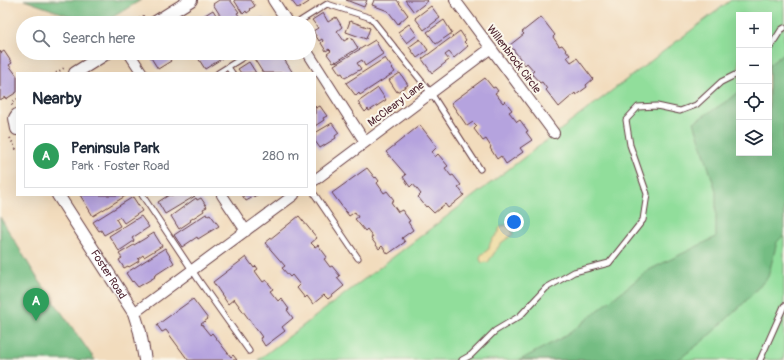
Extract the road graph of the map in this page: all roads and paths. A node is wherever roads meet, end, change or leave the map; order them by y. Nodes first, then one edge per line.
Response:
1 (191, 0) edge
2 (273, 0) edge
3 (455, 0) edge
4 (165, 16) edge
5 (283, 16) edge
6 (308, 16) edge
7 (784, 28) edge
8 (491, 48) junction
9 (770, 48) edge
10 (96, 60) edge
11 (134, 60) edge
12 (239, 60) edge
13 (313, 60) edge
14 (228, 67) junction
15 (77, 72) edge
16 (141, 72) edge
17 (220, 72) edge
18 (231, 72) edge
19 (736, 74) edge
20 (431, 94) junction
21 (554, 133) dead end
22 (366, 142) junction
23 (480, 169) dead end
24 (316, 179) edge
25 (59, 196) edge
26 (143, 196) edge
27 (223, 196) edge
28 (293, 196) edge
29 (316, 196) edge
30 (246, 231) junction
31 (358, 258) dead end
32 (192, 271) junction
33 (784, 306) edge
34 (134, 313) junction
35 (249, 351) dead end
36 (145, 360) edge
37 (462, 360) edge
38 (760, 360) edge

1 - 4 street
2 - 5 street
3 - 8 street, Willenbrock Circle
6 - 20 lane
7 - 9 lane
8 - 20 street, McCleary Lane
8 - 21 street, Willenbrock Circle
10 - 15 street
11 - 16 street
12 - 14 lane
13 - 22 street
14 - 17 lane
14 - 18 lane
19 - 37 lane
20 - 22 street, McCleary Lane
20 - 23 lane
22 - 24 street, McCleary Lane
25 - 34 street, Foster Road
26 - 32 lane
27 - 30 street
28 - 30 street
29 - 31 lane
30 - 32 street
32 - 34 street
32 - 35 lane
33 - 38 lane
34 - 36 street, Foster Road

